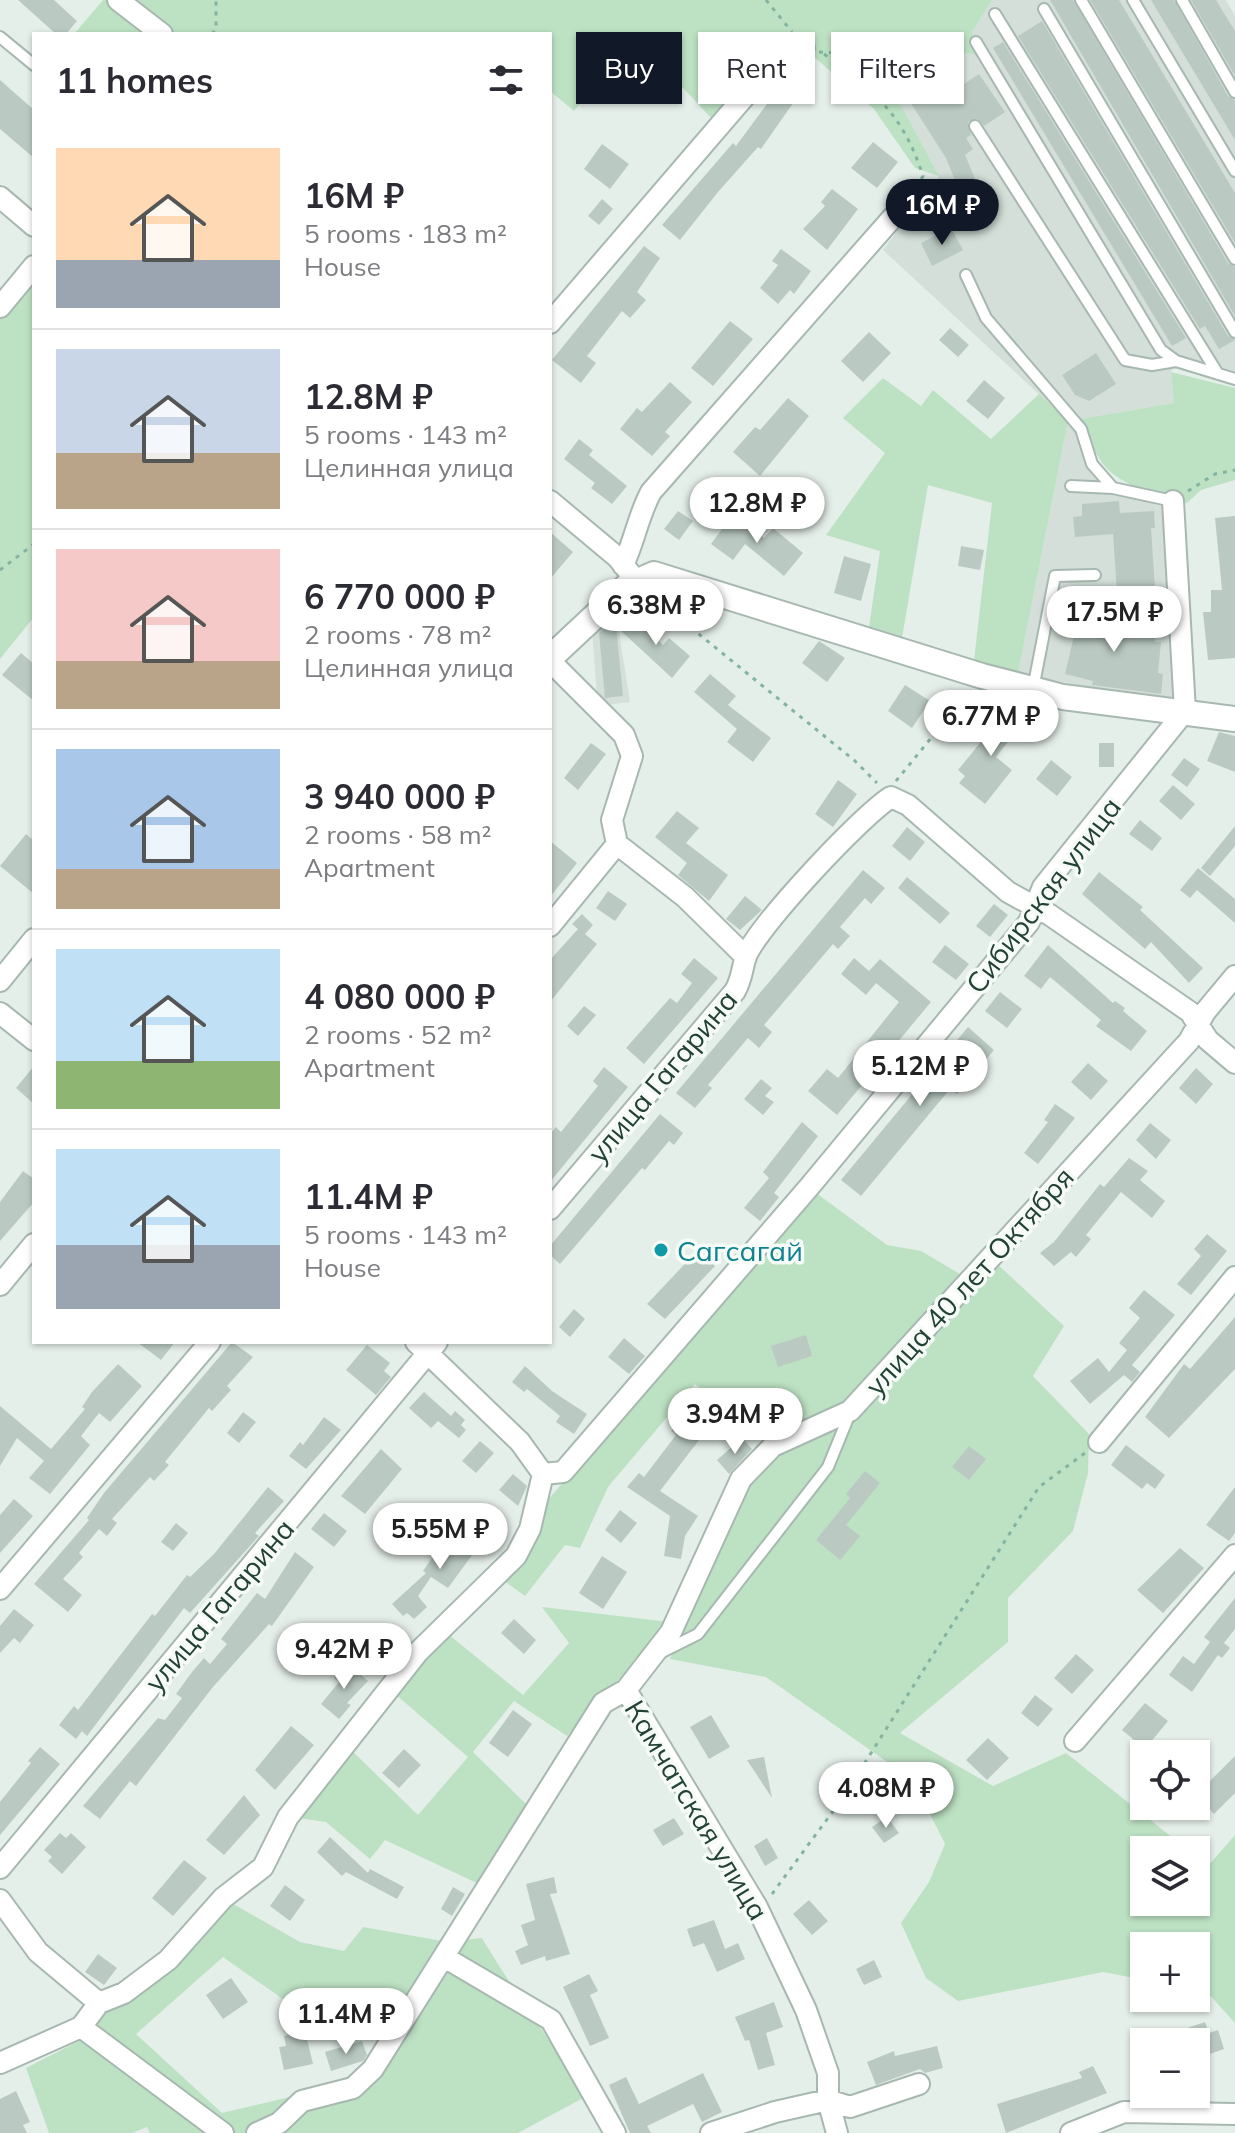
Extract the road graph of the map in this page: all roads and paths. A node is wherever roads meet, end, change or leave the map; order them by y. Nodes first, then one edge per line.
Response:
1 (216, 0) edge
2 (766, 0) edge
3 (1081, 0) edge
4 (1133, 0) edge
5 (1182, 0) edge
6 (125, 2) edge
7 (1044, 9) dead end
8 (995, 14) dead end
9 (160, 32) edge
10 (214, 32) edge
11 (791, 32) edge
12 (0, 37) edge
13 (976, 42) joint
14 (815, 51) edge
15 (824, 54) junction
16 (32, 63) edge
17 (1235, 92) edge
18 (738, 104) edge
19 (975, 126) dead end
20 (1235, 171) edge
21 (0, 197) edge
22 (909, 199) joint
23 (32, 224) edge
24 (1235, 259) edge
25 (32, 268) edge
26 (966, 275) dead end
27 (0, 307) edge
28 (552, 321) edge
29 (1235, 332) edge
30 (1176, 361) junction
31 (1218, 374) junction
32 (1235, 379) edge
33 (1235, 470) edge
34 (1071, 486) dead end
35 (1113, 488) junction
36 (1173, 501) junction
37 (552, 503) edge
38 (32, 546) edge
39 (0, 570) edge
40 (629, 572) junction
41 (1095, 575) dead end
42 (552, 657) edge
43 (552, 661) edge
44 (982, 676) junction
45 (1033, 689) junction
46 (1185, 711) junction
47 (1235, 719) edge
48 (891, 797) junction
49 (617, 844) junction
50 (1035, 905) junction
51 (552, 924) edge
52 (32, 941) edge
53 (746, 957) junction
54 (1235, 976) edge
55 (0, 981) edge
56 (0, 1013) edge
57 (1198, 1027) junction
58 (32, 1038) edge
59 (1235, 1063) edge
60 (552, 1207) edge
61 (32, 1246) edge
62 (1235, 1277) edge
63 (0, 1285) edge
64 (208, 1344) edge
65 (427, 1346) edge
66 (850, 1411) junction
67 (1099, 1442) joint
68 (543, 1474) junction
69 (1235, 1555) edge
70 (0, 1589) edge
71 (651, 1657) junction
72 (626, 1690) junction
73 (1075, 1741) dead end
74 (0, 1868) edge
75 (0, 1900) edge
76 (757, 1907) junction
77 (444, 1957) junction
78 (99, 2003) junction
79 (81, 2027) junction
80 (0, 2063) edge
81 (919, 2084) dead end
82 (828, 2100) junction
83 (1235, 2114) edge
84 (223, 2133) edge
85 (257, 2133) edge
86 (615, 2133) edge
87 (711, 2133) edge
88 (837, 2133) edge
89 (1071, 2133) edge

1 - 10 path
2 - 11 path
3 - 24 lane
4 - 20 lane
5 - 17 lane
6 - 9 street
7 - 29 lane
8 - 31 lane
12 - 16 lane
13 - 15 path
13 - 30 lane
14 - 15 path
15 - 22 path
18 - 28 street
19 - 30 lane
21 - 23 street
22 - 40 street
25 - 27 street
26 - 35 lane
30 - 31 lane
31 - 32 lane
33 - 36 path
34 - 35 lane
35 - 36 lane
36 - 46 street
37 - 40 street
38 - 39 path
40 - 42 street
40 - 44 street
40 - 48 path
41 - 45 lane
43 - 49 street
44 - 45 street
44 - 48 path
45 - 46 street
46 - 47 street
46 - 50 street, Сибирская улица
48 - 50 street
48 - 53 street, улица Гагарина
49 - 51 street
49 - 53 street
50 - 57 street
50 - 68 street, Сибирская улица
52 - 55 street
53 - 60 street, улица Гагарина
54 - 57 street, улица 40 лет Октября
56 - 58 street
57 - 59 street
57 - 66 street, улица 40 лет Октября
61 - 63 street
62 - 67 street
64 - 70 street
65 - 68 street
65 - 74 street, улица Гагарина
66 - 71 lane
66 - 71 street, улица 40 лет Октября
67 - 76 path
68 - 78 street
69 - 73 street
71 - 72 street, улица 40 лет Октября
72 - 76 street, Камчатская улица
72 - 77 street, Камчатская улица
75 - 78 street
76 - 82 street, Камчатская улица
77 - 85 street, Камчатская улица
77 - 86 street
78 - 79 street
79 - 80 street
79 - 84 street
81 - 82 street
82 - 87 street
82 - 88 street, Камчатская улица
83 - 89 street

